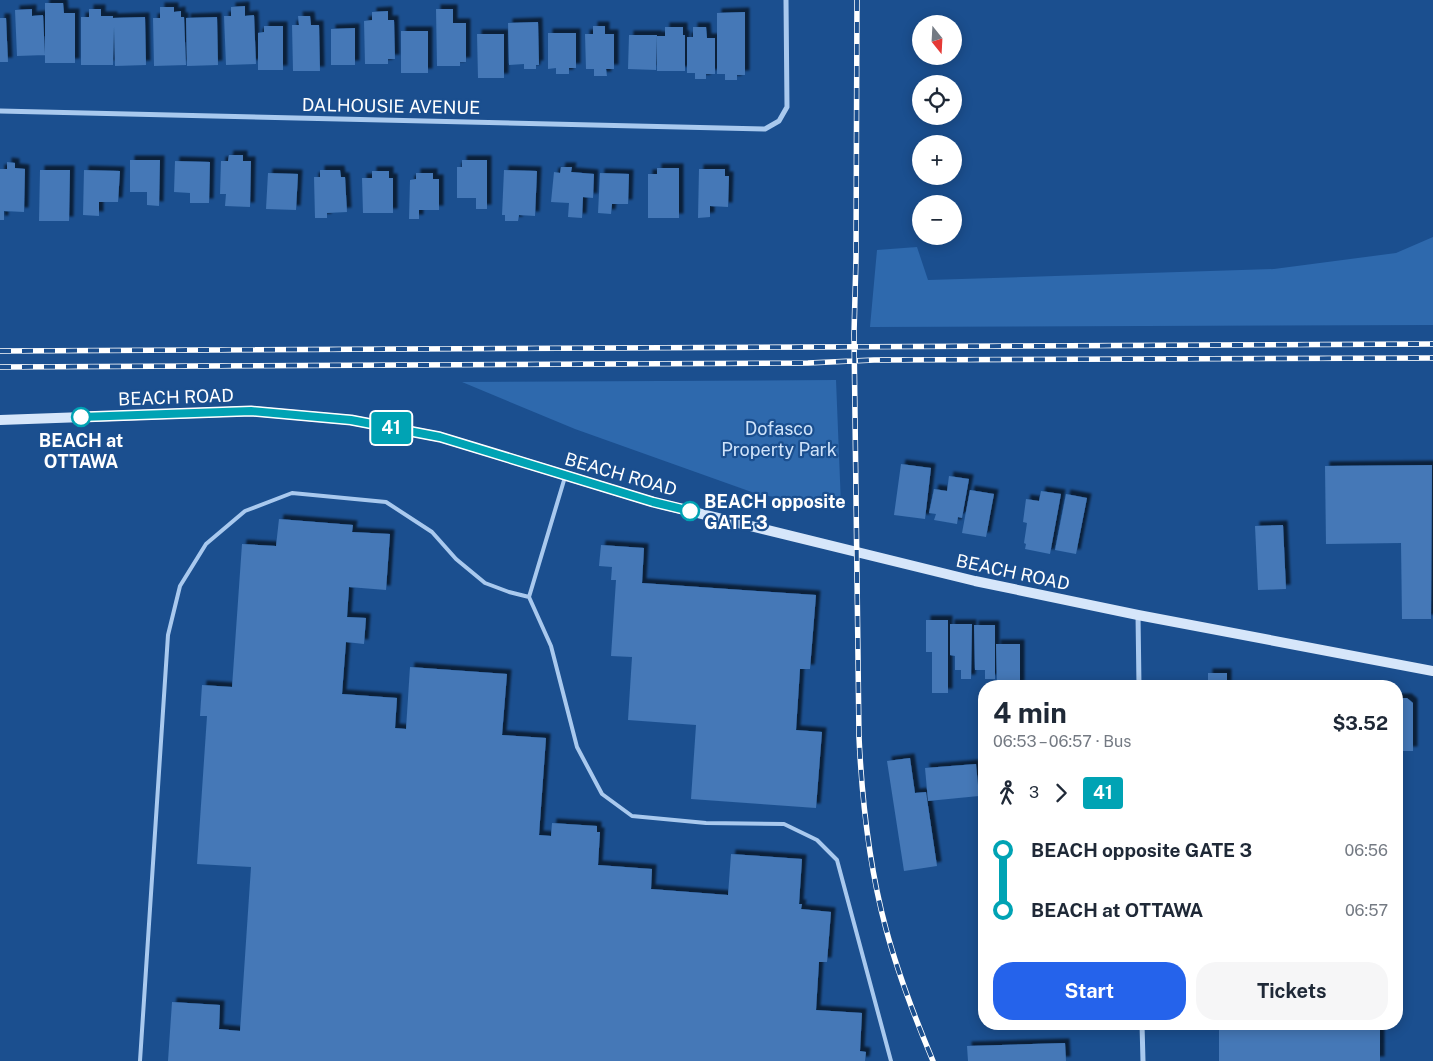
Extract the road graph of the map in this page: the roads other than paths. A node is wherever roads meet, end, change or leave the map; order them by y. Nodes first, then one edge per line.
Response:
1 (786, 0) edge
2 (0, 112) edge
3 (0, 420) edge
4 (566, 475) junction
5 (529, 597) junction
6 (1138, 615) junction
7 (1433, 671) edge
8 (1139, 680) edge
9 (1142, 1030) edge
10 (140, 1061) edge
11 (892, 1061) edge
12 (1143, 1061) edge

1 - 2 street, DALHOUSIE AVENUE
3 - 4 street, BEACH ROAD
4 - 5 lane
4 - 6 street, BEACH ROAD
5 - 10 lane
5 - 11 lane
6 - 7 street, BEACH ROAD
6 - 8 street
9 - 12 street

